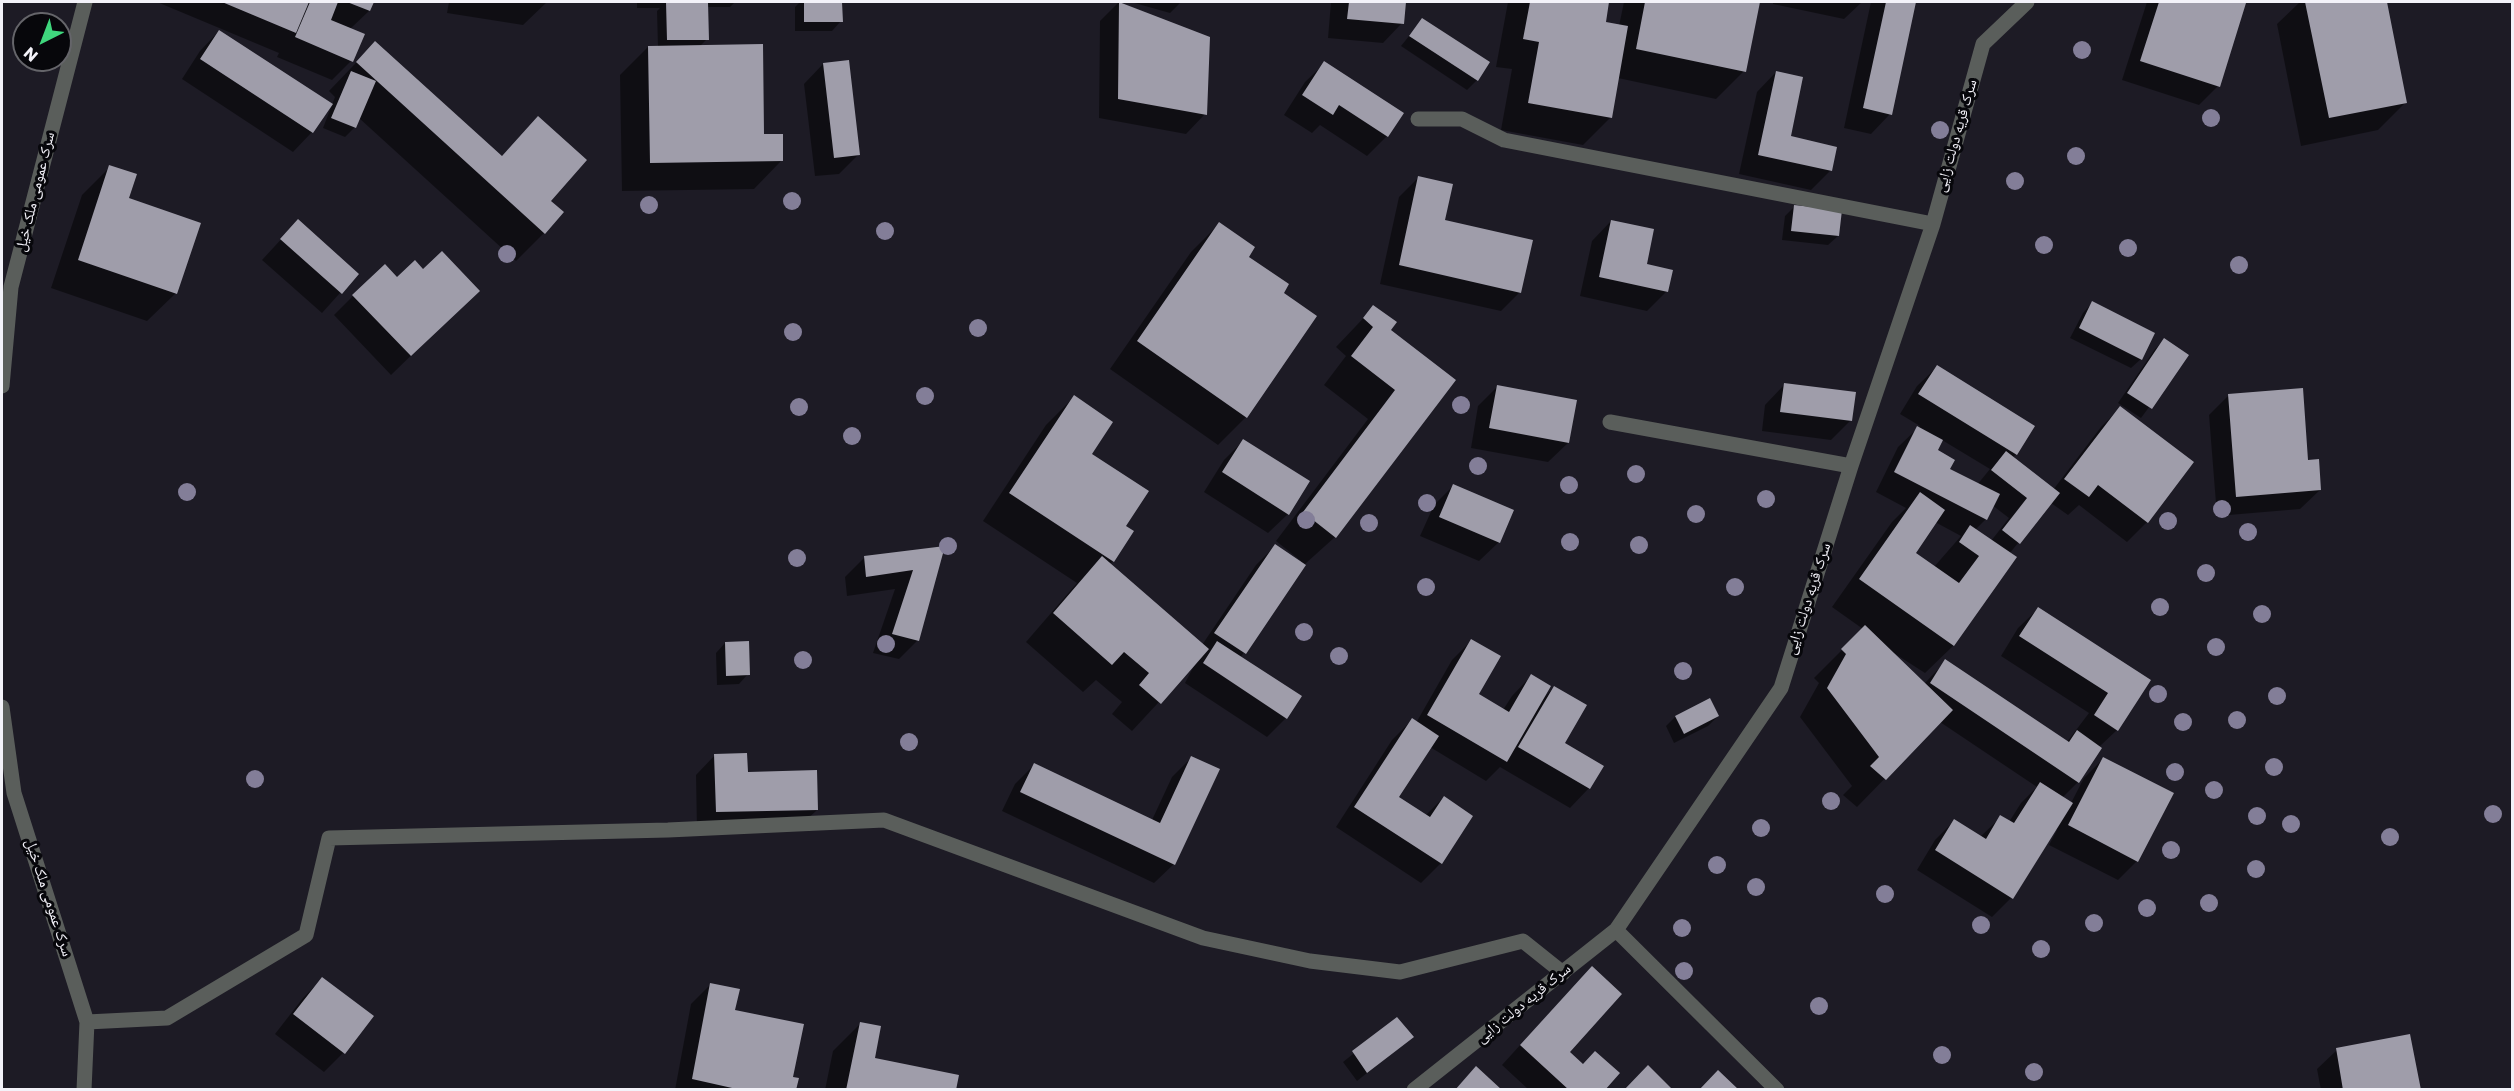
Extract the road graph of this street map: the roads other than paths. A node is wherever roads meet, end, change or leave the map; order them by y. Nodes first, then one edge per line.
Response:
1 (85, 2) edge
2 (2027, 2) edge
3 (1418, 119) dead end
4 (1933, 224) junction
5 (2, 386) edge
6 (1610, 422) dead end
7 (1851, 466) junction
8 (2, 707) edge
9 (1616, 930) junction
10 (1563, 973) junction
11 (87, 1022) junction
12 (84, 1089) edge
13 (1414, 1089) edge
14 (1777, 1089) edge

1 - 5 street, سرک عمومی ملک خیل
2 - 4 street, سرک قریه دولت زایی
3 - 4 street
4 - 7 street, سرک قریه دولت زایی
6 - 7 street
7 - 9 street, سرک قریه دولت زایی
8 - 11 street, سرک عمومی ملک خیل
9 - 10 street, سرک قریه دولت زایی
9 - 14 street
10 - 11 street
10 - 13 street, سرک قریه دولت زایی
11 - 12 street, سرک عمومی ملک خیل

